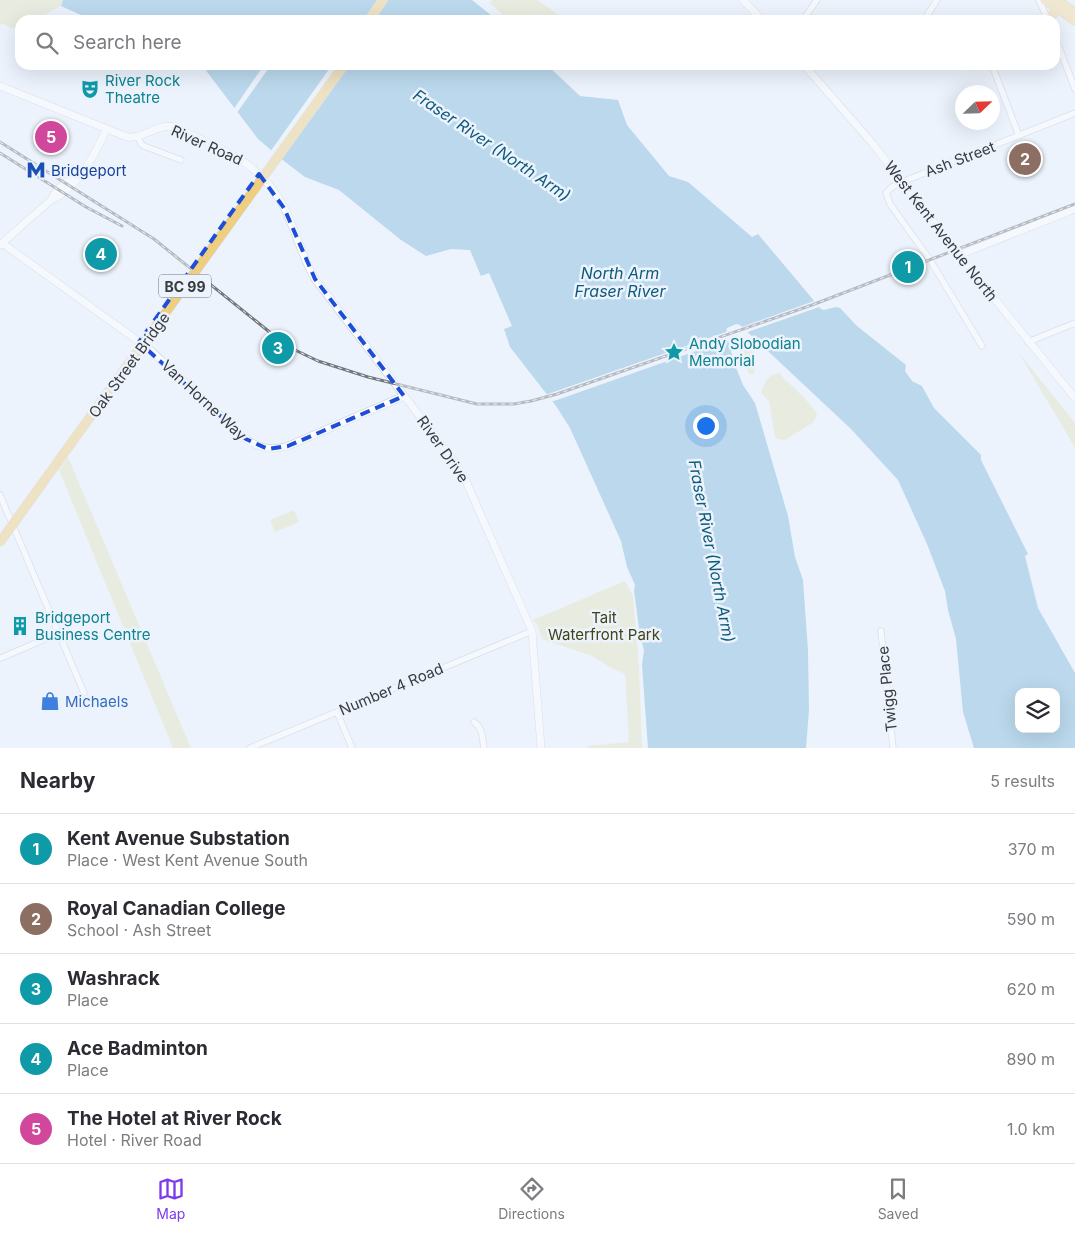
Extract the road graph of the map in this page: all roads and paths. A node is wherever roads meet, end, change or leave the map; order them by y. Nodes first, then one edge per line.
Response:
1 (383, 0) edge
2 (389, 0) edge
3 (743, 0) edge
4 (817, 0) edge
5 (937, 0) edge
6 (1039, 0) edge
7 (1045, 0) edge
8 (1057, 4) edge
9 (1075, 12) edge
10 (372, 15) edge
11 (378, 15) edge
12 (757, 15) edge
13 (806, 15) edge
14 (927, 15) edge
15 (1046, 15) edge
16 (1051, 15) edge
17 (1075, 21) edge
18 (1060, 50) edge
19 (334, 70) edge
20 (340, 70) edge
21 (808, 70) edge
22 (994, 70) edge
23 (0, 86) edge
24 (1075, 89) edge
25 (1075, 113) edge
26 (106, 130) junction
27 (138, 136) junction
28 (1019, 136) junction
29 (181, 160) dead end
30 (902, 182) junction
31 (268, 183) joint
32 (1075, 209) edge
33 (1, 243) edge
34 (959, 255) junction
35 (1075, 323) edge
36 (1028, 342) junction
37 (982, 346) dead end
38 (404, 396) junction
39 (1075, 398) edge
40 (0, 495) edge
41 (1, 502) edge
42 (0, 532) edge
43 (0, 542) edge
44 (532, 631) junction
45 (881, 631) dead end
46 (59, 633) junction
47 (1, 658) edge
48 (84, 693) dead end
49 (337, 712) junction
50 (474, 722) dead end
51 (250, 748) edge
52 (353, 748) edge
53 (484, 748) edge
54 (541, 748) edge
55 (893, 748) edge

1 - 10 highway
2 - 11 highway
3 - 12 street
4 - 13 street
5 - 14 street
6 - 15 street
7 - 8 main road
8 - 9 main road
8 - 16 main road
8 - 17 main road
18 - 24 street
19 - 42 highway, Oak Street Bridge / BC 99
20 - 43 highway, Oak Street Bridge / BC 99, bridge
21 - 30 street, West Kent Avenue North
22 - 28 street
23 - 26 street, River Road
25 - 28 street, Ash Street
26 - 27 street, River Road
26 - 33 street
27 - 29 street
27 - 31 street, River Road
28 - 30 street, Ash Street
30 - 34 street, West Kent Avenue North
30 - 37 street
31 - 38 street, River Drive
32 - 34 street
33 - 38 street, Van Horne Way
34 - 36 street, West Kent Avenue North
35 - 36 street
36 - 39 street, West Kent Avenue North
38 - 44 street, River Drive
40 - 41 street
41 - 46 street
44 - 49 street, Number 4 Road
44 - 54 street, River Drive
45 - 55 street, Twigg Place
46 - 47 street
46 - 48 street
49 - 51 street, Number 4 Road
49 - 52 street
50 - 53 street

